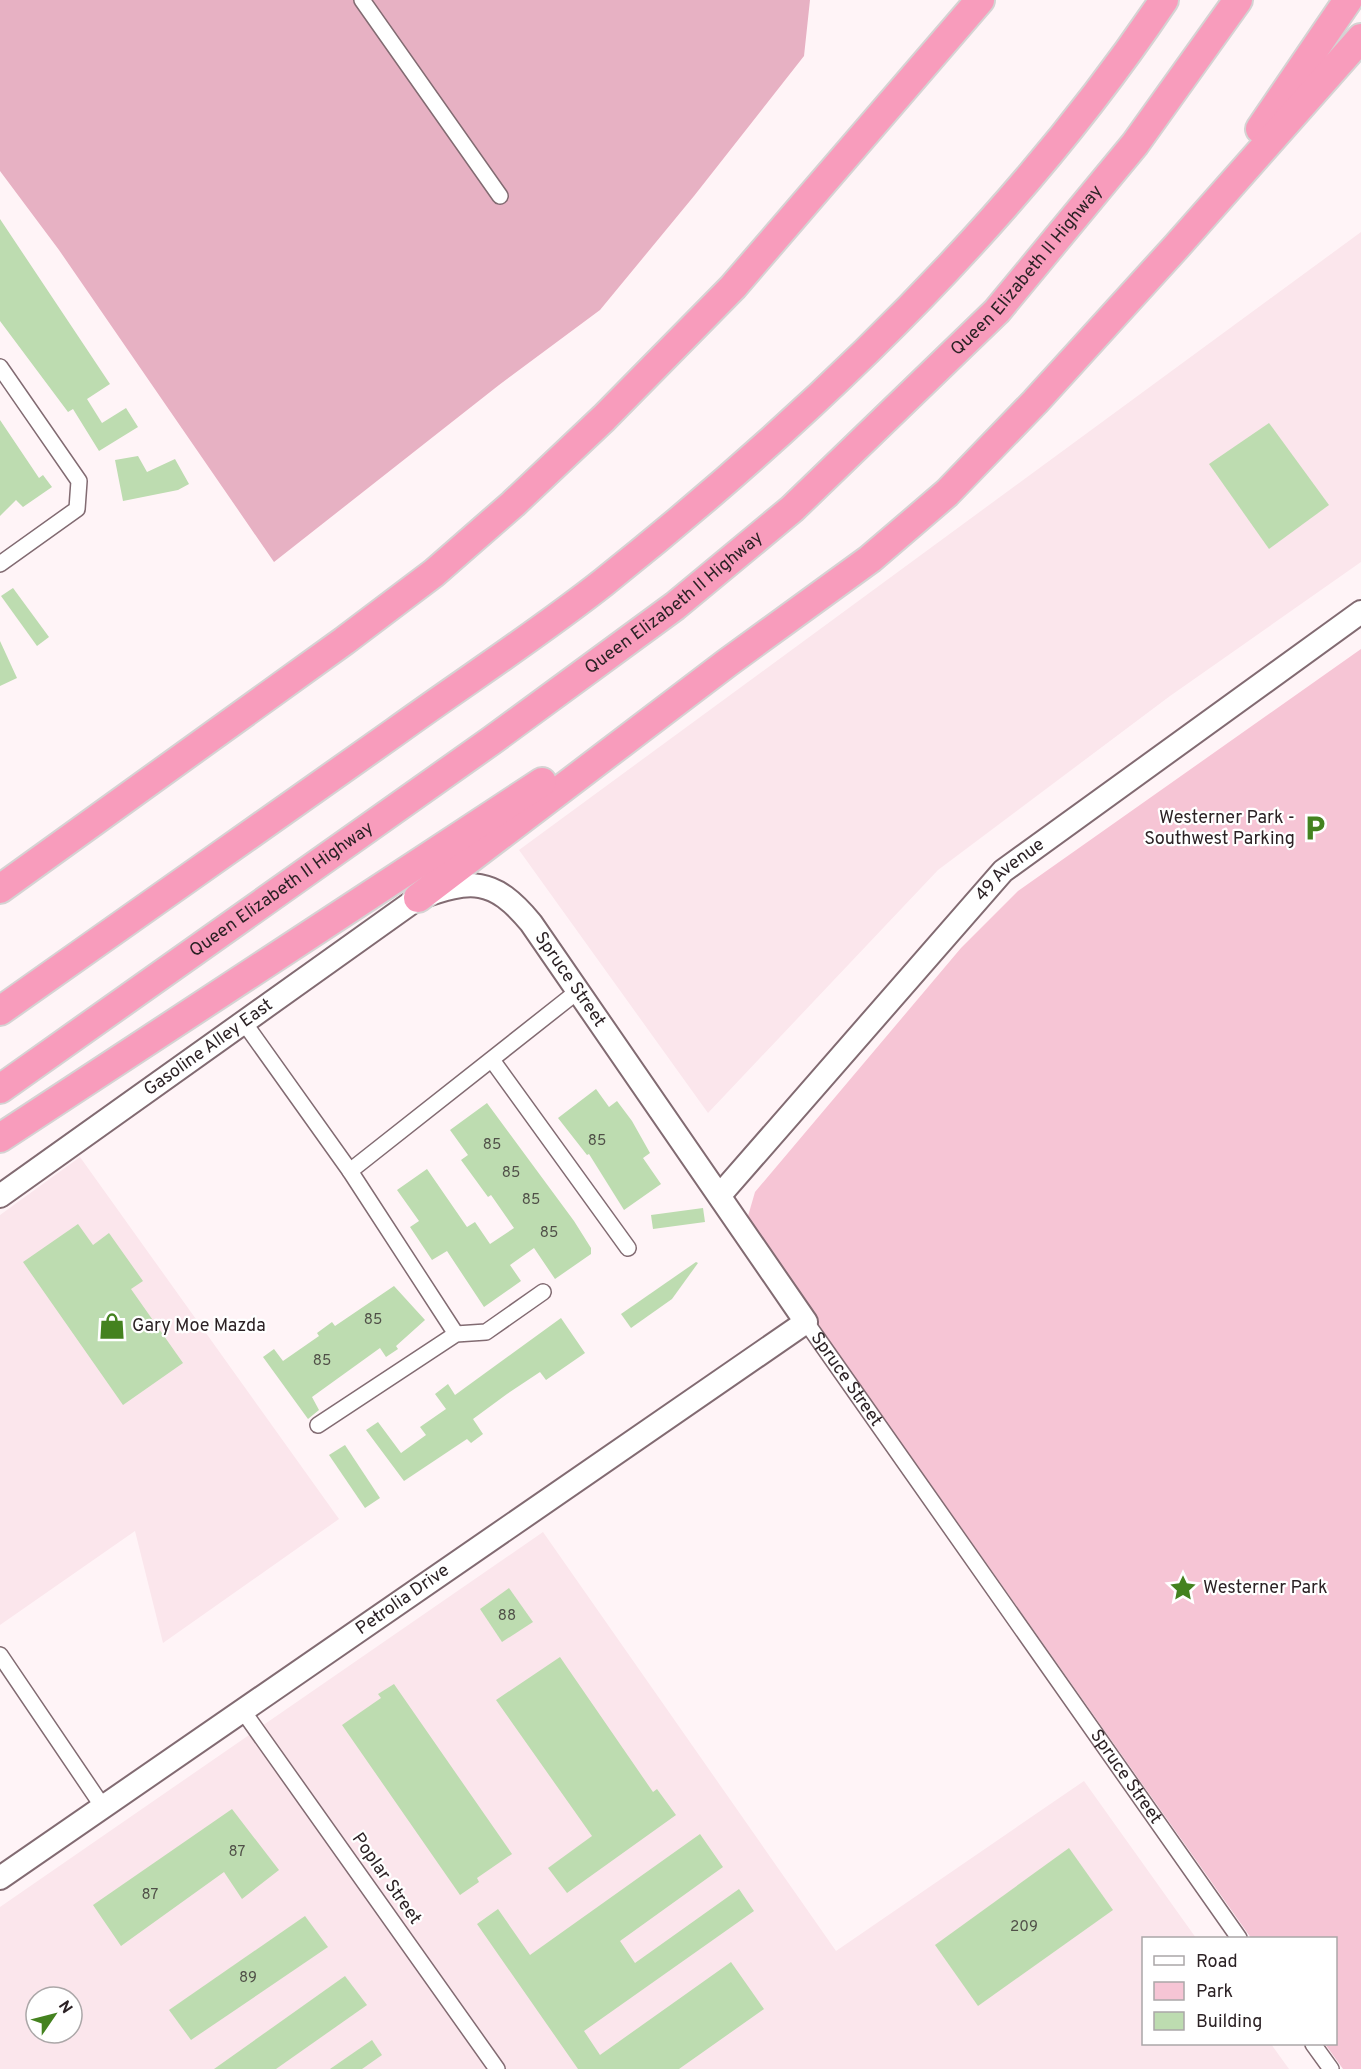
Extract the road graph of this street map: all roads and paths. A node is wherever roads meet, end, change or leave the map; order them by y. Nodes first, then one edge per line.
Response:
1 (363, 0) edge
2 (961, 0) edge
3 (980, 0) edge
4 (1164, 0) edge
5 (1238, 0) edge
6 (1348, 0) edge
7 (1361, 38) edge
8 (862, 135) junction
9 (500, 196) dead end
10 (1177, 246) junction
11 (0, 367) edge
12 (0, 564) edge
13 (1361, 612) edge
14 (727, 663) junction
15 (0, 889) edge
16 (418, 898) junction
17 (578, 991) junction
18 (0, 1011) edge
19 (243, 1021) junction
20 (492, 1060) junction
21 (0, 1089) edge
22 (0, 1138) edge
23 (350, 1171) junction
24 (0, 1196) edge
25 (720, 1196) junction
26 (628, 1248) dead end
27 (543, 1292) dead end
28 (806, 1322) junction
29 (456, 1334) junction
30 (318, 1425) dead end
31 (0, 1655) edge
32 (243, 1711) junction
33 (104, 1807) junction
34 (0, 1878) edge
35 (1238, 1937) edge
36 (1314, 2045) edge
37 (497, 2069) edge
38 (1331, 2069) edge

1 - 9 street
2 - 8 highway
3 - 8 highway
4 - 18 highway
5 - 21 highway, Queen Elizabeth II Highway
6 - 10 highway
7 - 10 highway
8 - 15 highway
10 - 14 highway
11 - 12 street
13 - 25 street, 49 Avenue
14 - 16 highway
14 - 22 highway
16 - 17 street, Spruce Street
16 - 19 street, Gasoline Alley East
17 - 20 street
17 - 25 street, Spruce Street
19 - 23 street
19 - 24 street, Gasoline Alley East
20 - 23 street
20 - 26 street
23 - 29 street
25 - 28 street, Spruce Street
27 - 29 street
28 - 32 street, Petrolia Drive
28 - 35 street, Spruce Street
29 - 30 street
31 - 33 street
32 - 33 street, Petrolia Drive
32 - 37 street, Poplar Street
33 - 34 street, Petrolia Drive
36 - 38 street

